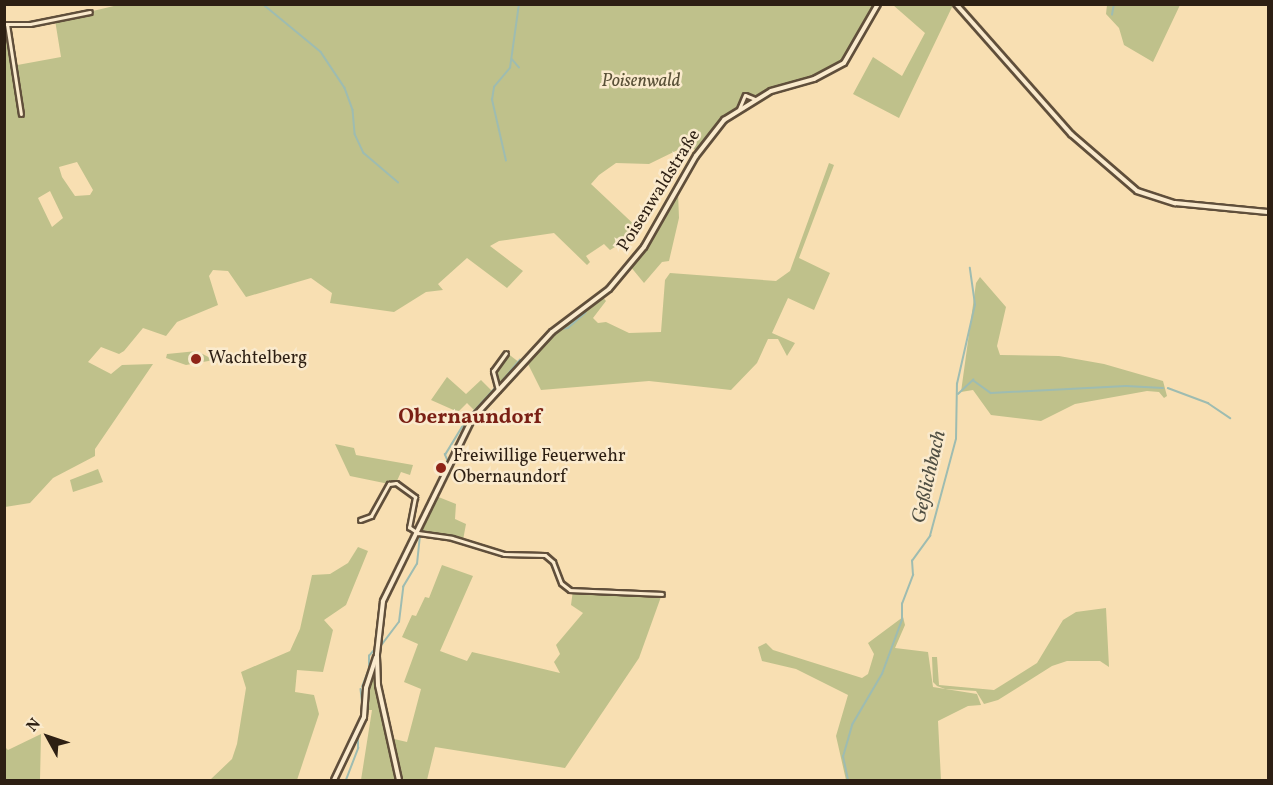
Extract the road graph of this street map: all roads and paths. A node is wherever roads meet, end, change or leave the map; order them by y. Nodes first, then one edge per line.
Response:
1 (878, 4) edge
2 (956, 4) edge
3 (90, 12) dead end
4 (6, 24) edge
5 (755, 99) junction
6 (739, 109) junction
7 (21, 114) dead end
8 (1269, 212) edge
9 (506, 353) dead end
10 (498, 390) junction
11 (360, 520) dead end
12 (420, 533) junction
13 (662, 594) dead end
14 (377, 654) junction
15 (334, 780) edge
16 (399, 780) edge

1 - 5 street, Poisenwaldstraße
2 - 8 street
3 - 4 street
4 - 7 street
5 - 6 street, Poisenwaldstraße
5 - 6 street
6 - 10 street, Poisenwaldstraße
9 - 10 street
10 - 12 street, Poisenwaldstraße
11 - 12 street
12 - 13 street
12 - 14 street, Poisenwaldstraße
14 - 15 street
14 - 16 street, Poisenwaldstraße

